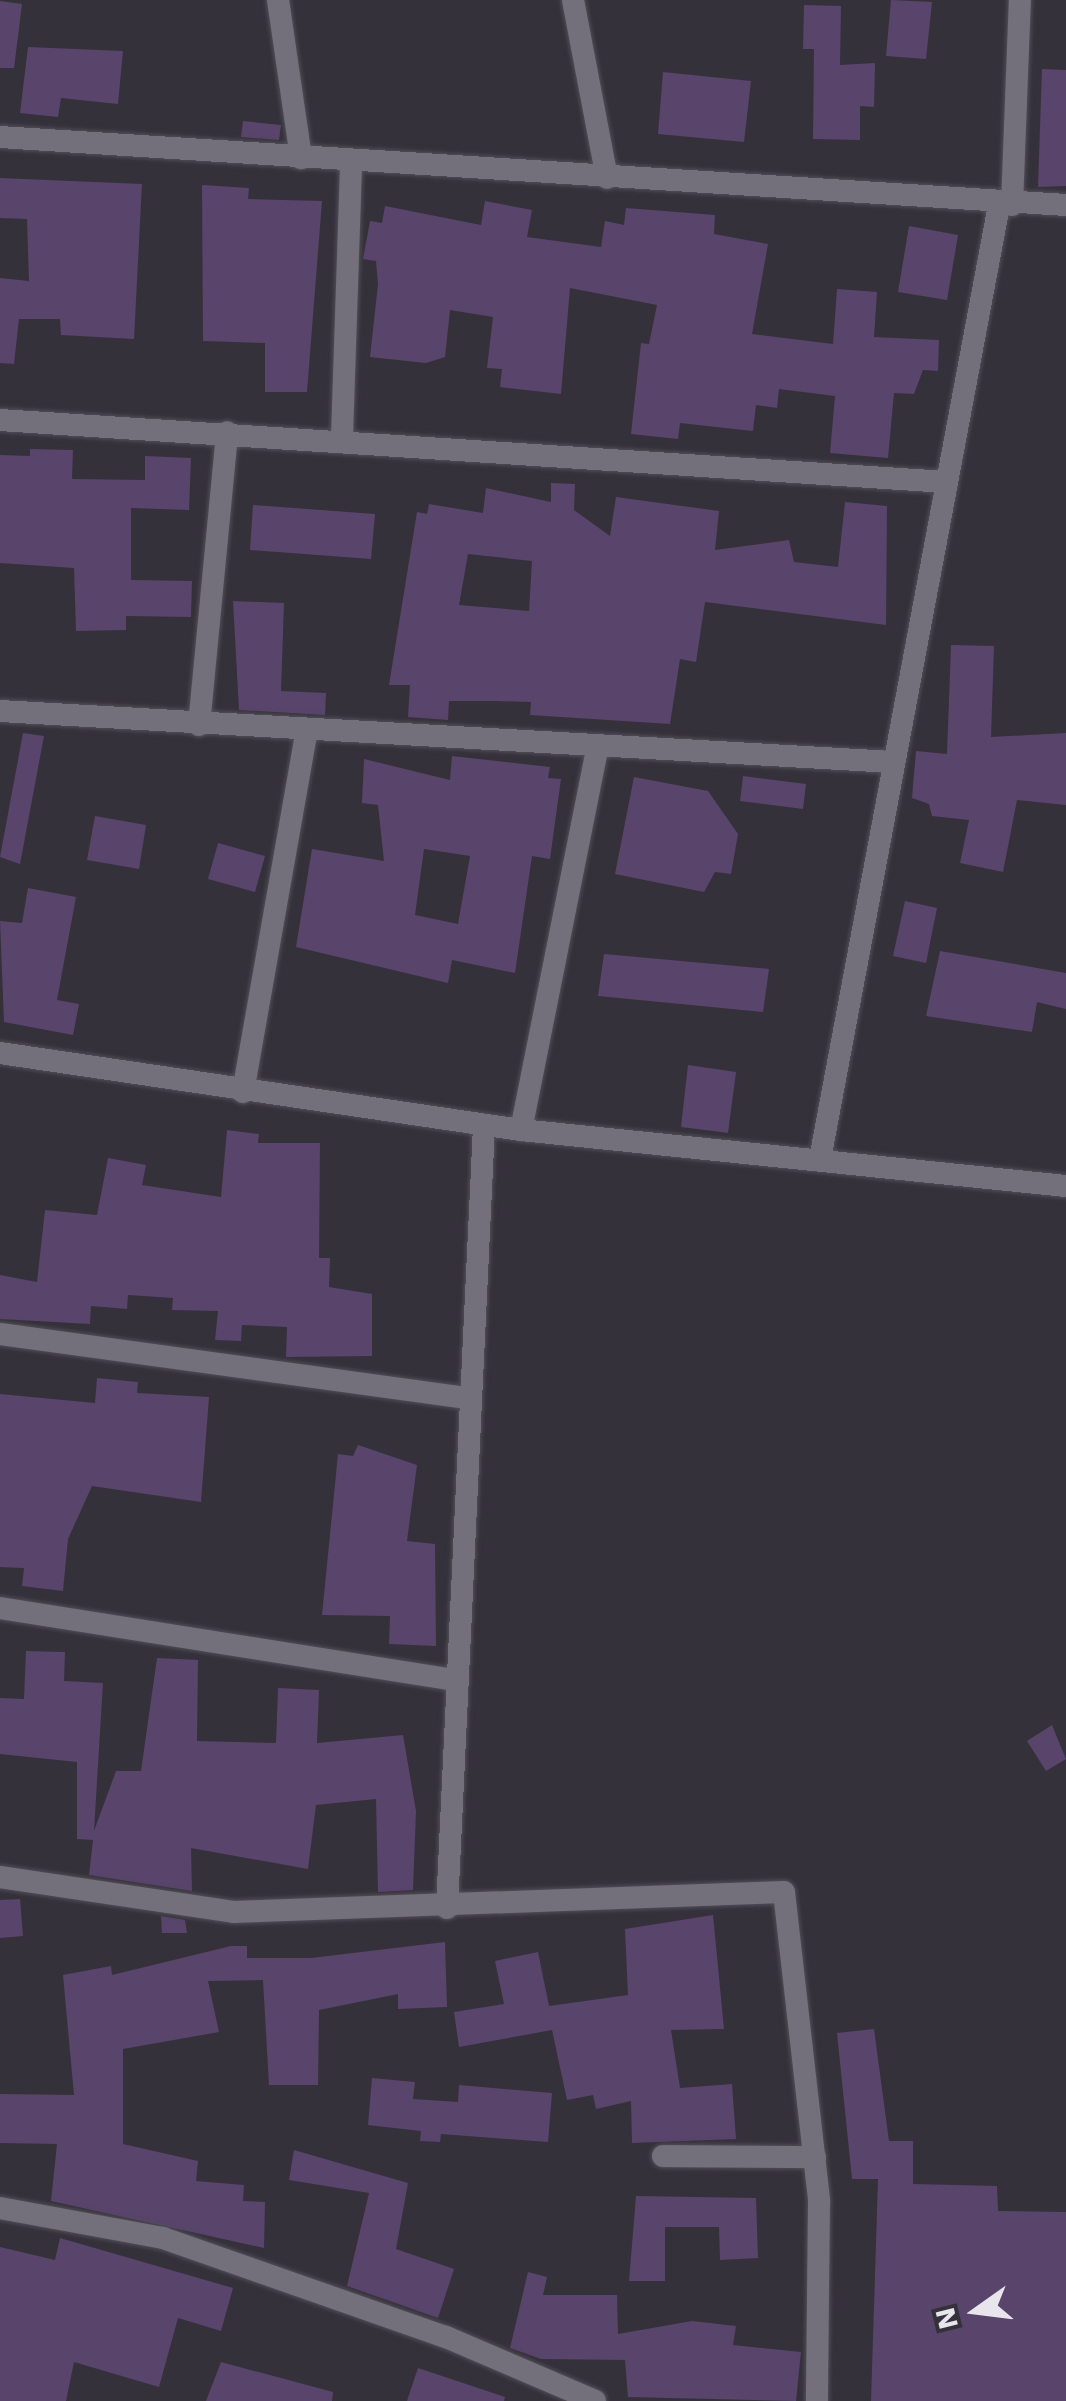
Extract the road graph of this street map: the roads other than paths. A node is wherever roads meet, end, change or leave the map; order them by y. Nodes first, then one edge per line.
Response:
1 (278, 0) edge
2 (573, 0) edge
3 (1020, 0) edge
4 (0, 138) edge
5 (300, 158) junction
6 (351, 161) junction
7 (607, 178) junction
8 (1066, 204) edge
9 (1006, 205) junction
10 (0, 420) edge
11 (227, 432) junction
12 (342, 437) junction
13 (947, 482) junction
14 (0, 711) edge
15 (199, 724) junction
16 (306, 735) junction
17 (597, 748) junction
18 (894, 762) junction
19 (0, 1053) edge
20 (243, 1092) junction
21 (484, 1125) junction
22 (522, 1130) junction
23 (820, 1159) junction
24 (1066, 1186) edge
25 (0, 1334) edge
26 (466, 1398) junction
27 (0, 1608) edge
28 (456, 1680) junction
29 (0, 1877) edge
30 (447, 1908) junction
31 (663, 2156) dead end
32 (815, 2157) junction
33 (0, 2208) edge
34 (595, 2401) edge
35 (817, 2401) edge

1 - 5 street
2 - 7 street
3 - 9 street
4 - 5 street
5 - 6 street
6 - 7 street
6 - 12 street
7 - 9 street
8 - 9 street
9 - 13 street
10 - 11 street
11 - 12 street
11 - 15 street
12 - 13 street
13 - 18 street
14 - 15 street
15 - 16 street
16 - 17 street
16 - 20 street
17 - 18 street
17 - 22 street
18 - 23 street
19 - 20 street
20 - 21 street
21 - 22 street
21 - 26 street
22 - 23 street
23 - 24 street
25 - 26 street
26 - 28 street
27 - 28 street
28 - 30 street
29 - 30 street
30 - 32 street
31 - 32 street
32 - 35 street
33 - 34 street

